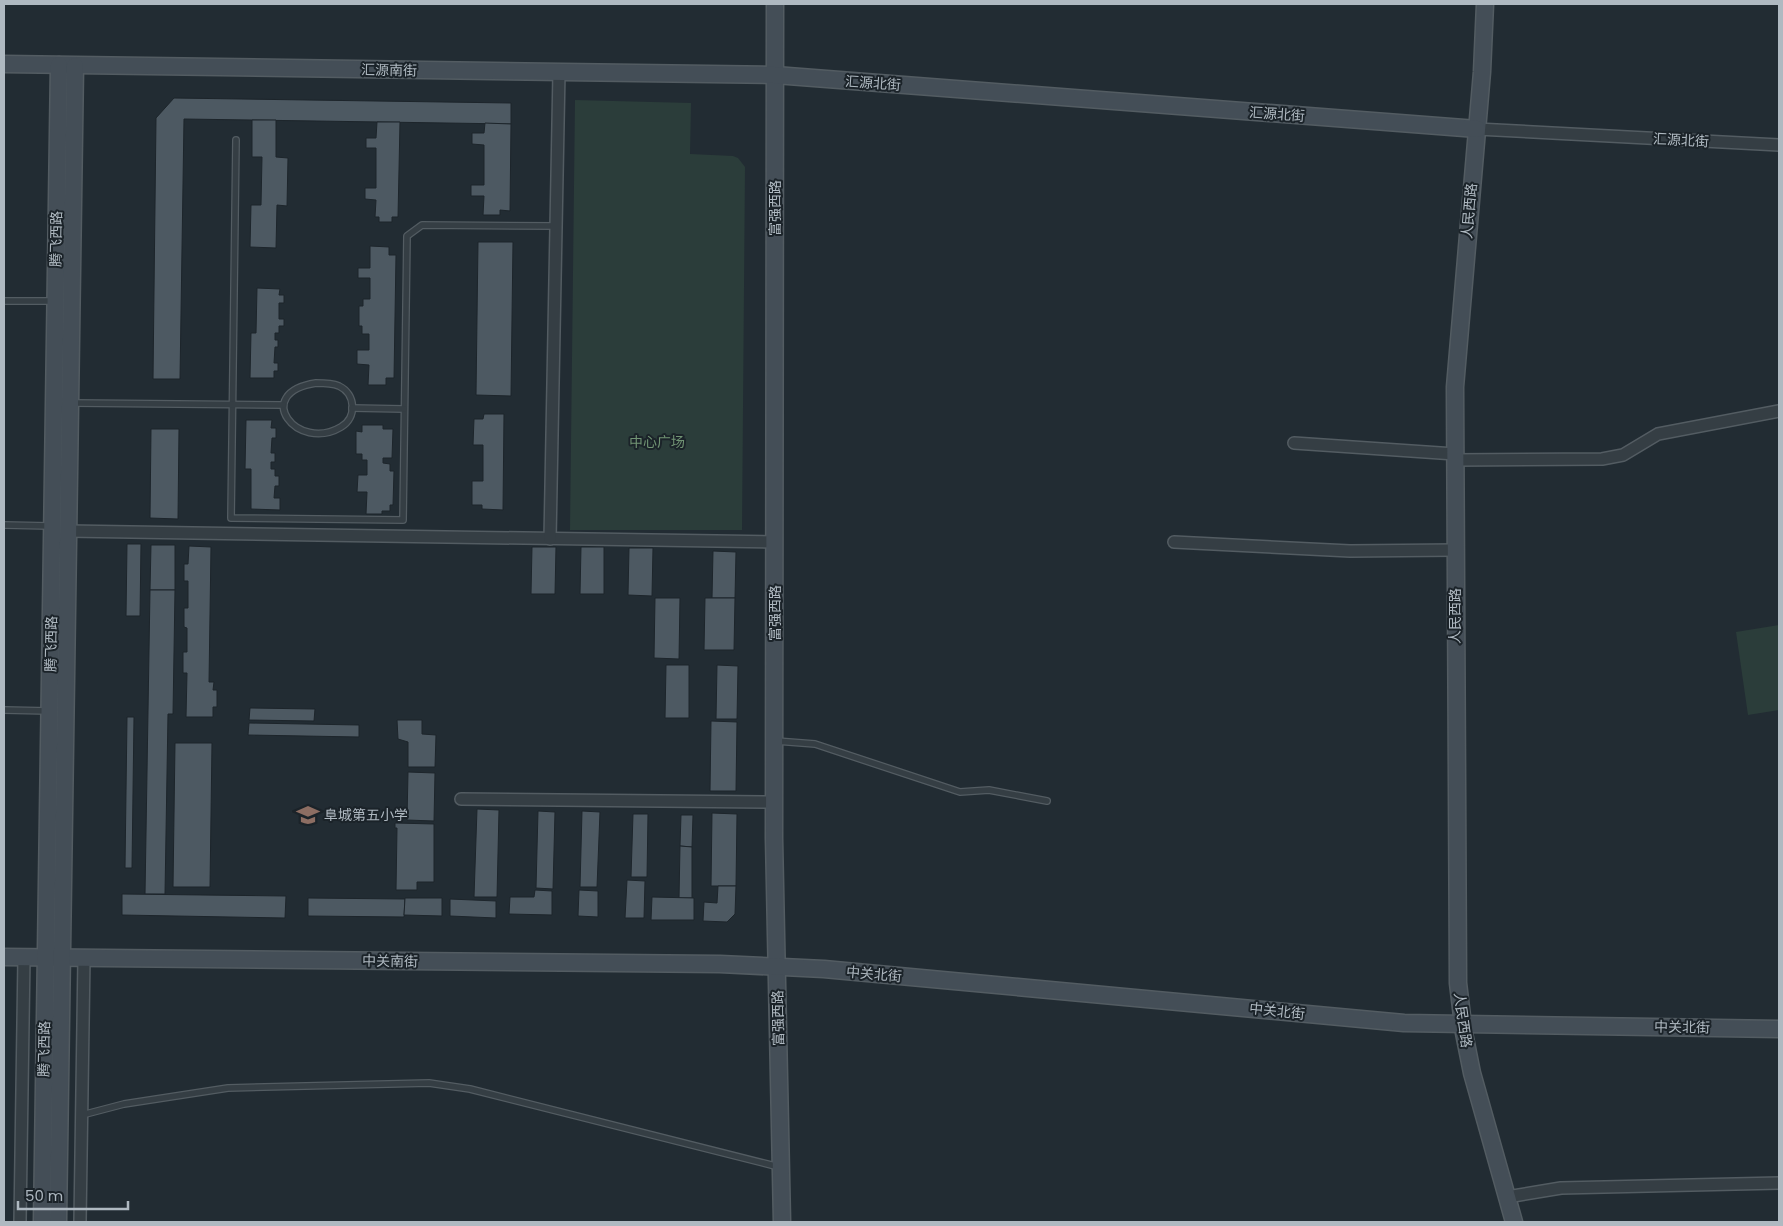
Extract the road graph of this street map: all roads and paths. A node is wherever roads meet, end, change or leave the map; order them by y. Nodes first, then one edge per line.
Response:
1 (775, 4) edge
2 (1485, 4) edge
3 (4, 64) edge
4 (67, 65) junction
5 (559, 72) junction
6 (775, 75) junction
7 (1477, 129) junction
8 (236, 140) dead end
9 (1779, 145) edge
10 (556, 226) junction
11 (4, 301) edge
12 (56, 302) junction
13 (70, 402) junction
14 (232, 405) junction
15 (283, 405) junction
16 (352, 408) junction
17 (404, 409) junction
18 (1779, 411) edge
19 (1294, 444) dead end
20 (1455, 457) junction
21 (4, 525) edge
22 (52, 526) junction
23 (68, 531) junction
24 (550, 538) junction
25 (775, 542) junction
26 (1174, 542) dead end
27 (1455, 550) junction
28 (4, 710) edge
29 (50, 711) junction
30 (774, 741) junction
31 (461, 799) dead end
32 (1047, 801) dead end
33 (774, 802) junction
34 (4, 957) edge
35 (24, 957) junction
36 (54, 958) junction
37 (84, 958) junction
38 (777, 967) junction
39 (1463, 1025) junction
40 (1779, 1029) edge
41 (82, 1115) junction
42 (781, 1168) junction
43 (1779, 1183) edge
44 (1507, 1197) junction
45 (780, 1221) edge
46 (20, 1222) edge
47 (42, 1222) edge
48 (58, 1222) edge
49 (80, 1222) edge
50 (1514, 1222) edge

1 - 6 street, 富强西路
2 - 7 street, 人民西路
3 - 4 street, 汇源南街
4 - 5 street, 汇源南街
4 - 12 street, 腾飞西路
4 - 13 street, 腾飞西路
5 - 6 street, 汇源南街
5 - 10 street
6 - 7 street, 汇源北街
6 - 25 street, 富强西路
7 - 9 street, 汇源北街
7 - 20 street, 人民西路
8 - 14 lane
10 - 17 lane
10 - 24 street
11 - 12 lane
12 - 22 street, 腾飞西路
13 - 14 lane
13 - 23 street, 腾飞西路
14 - 15 lane
14 - 17 lane
15 - 16 lane
15 - 16 lane
16 - 17 lane
18 - 20 street
19 - 20 street
20 - 27 street, 人民西路
21 - 22 lane
22 - 29 street, 腾飞西路
23 - 24 street
23 - 36 street, 腾飞西路
24 - 25 street
25 - 30 street, 富强西路
26 - 27 street
27 - 39 street, 人民西路
28 - 29 lane
29 - 36 street, 腾飞西路
30 - 32 lane
30 - 33 street, 富强西路
31 - 33 street
33 - 38 street, 富强西路
34 - 35 street, 中关南街
35 - 36 street, 中关南街
35 - 46 street
36 - 37 street, 中关南街
36 - 47 street, 腾飞西路
36 - 48 street, 腾飞西路
37 - 38 street, 中关南街
37 - 41 street
38 - 39 street, 中关北街
38 - 42 street, 富强西路
39 - 40 street, 中关北街
39 - 44 street, 人民西路
41 - 42 lane
41 - 49 street
42 - 45 street, 富强西路
43 - 44 street
44 - 50 street, 人民西路

